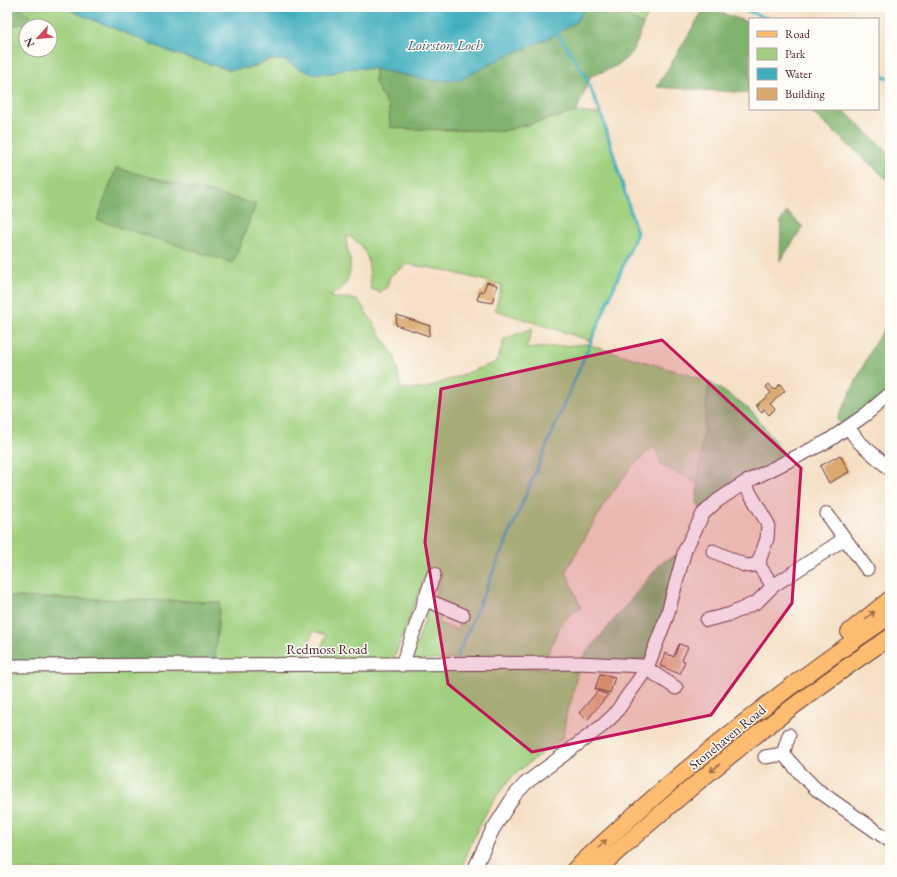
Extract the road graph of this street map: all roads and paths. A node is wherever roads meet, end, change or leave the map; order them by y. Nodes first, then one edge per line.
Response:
1 (890, 394) edge
2 (848, 428) junction
3 (890, 469) edge
4 (744, 483) junction
5 (827, 514) dead end
6 (844, 539) junction
7 (713, 551) dead end
8 (760, 564) junction
9 (867, 569) dead end
10 (434, 574) dead end
11 (773, 586) junction
12 (424, 599) junction
13 (890, 599) edge
14 (463, 615) dead end
15 (890, 616) edge
16 (707, 620) dead end
17 (890, 637) edge
18 (890, 647) edge
19 (402, 664) junction
20 (7, 666) edge
21 (647, 668) junction
22 (676, 688) dead end
23 (756, 713) junction
24 (789, 735) dead end
25 (746, 744) junction
26 (783, 754) junction
27 (765, 757) dead end
28 (890, 841) edge
29 (474, 870) edge
30 (574, 870) edge
31 (597, 870) edge

1 - 2 street
2 - 3 street
2 - 4 street
4 - 8 street
4 - 21 street
5 - 6 street
6 - 9 street
6 - 11 street
7 - 8 street
8 - 11 street
10 - 12 street
11 - 16 street
12 - 14 street
12 - 19 street
23 -> 13 main road
15 - 23 main road, Stonehaven Road
17 - 25 main road, Stonehaven Road
18 - 25 main road
19 - 20 street, Redmoss Road
19 - 21 street, Redmoss Road
21 - 22 street
21 - 29 street
30 -> 23 main road, Stonehaven Road
24 - 26 street
25 -> 31 main road, Stonehaven Road
26 - 27 street
26 - 28 street

